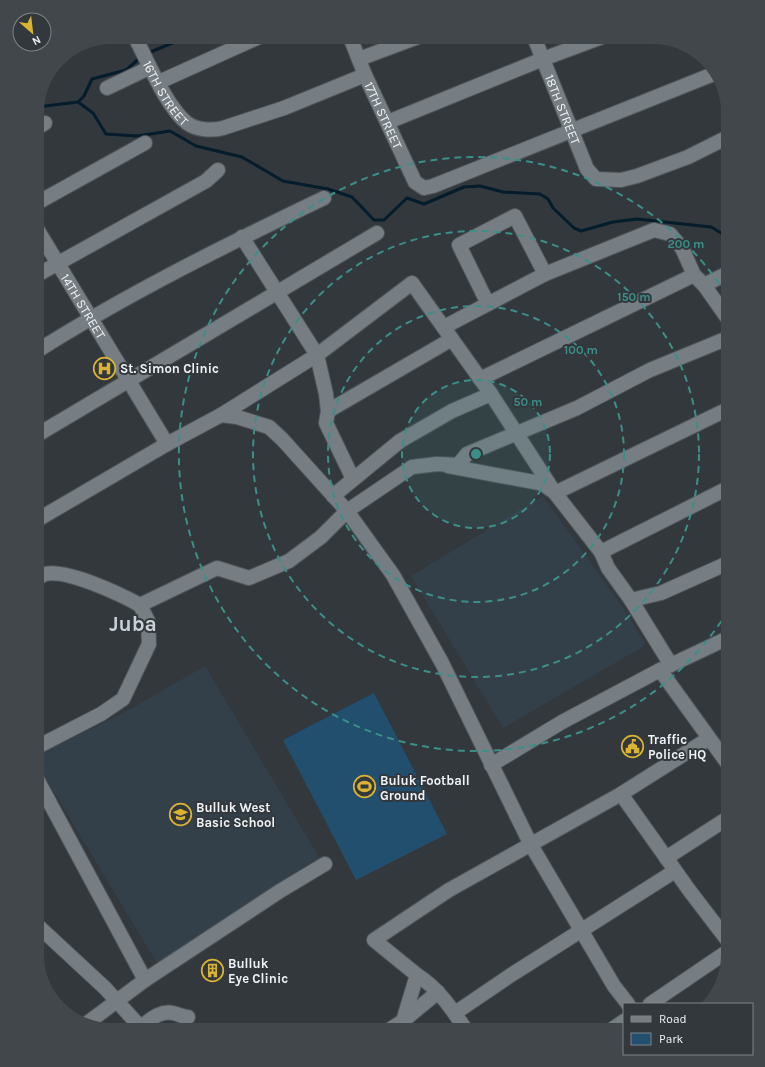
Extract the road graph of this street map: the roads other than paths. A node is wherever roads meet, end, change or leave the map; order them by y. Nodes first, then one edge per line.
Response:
1 (138, 44) edge
2 (243, 44) edge
3 (353, 44) edge
4 (399, 44) edge
5 (537, 44) edge
6 (583, 44) edge
7 (358, 59) junction
8 (543, 59) junction
9 (149, 68) junction
10 (710, 75) edge
11 (365, 76) junction
12 (159, 82) junction
13 (107, 88) dead end
14 (388, 122) junction
15 (571, 131) junction
16 (721, 140) edge
17 (145, 143) dead end
18 (218, 170) dead end
19 (324, 198) dead end
20 (44, 199) edge
21 (377, 233) dead end
22 (242, 238) junction
23 (44, 240) edge
24 (58, 263) junction
25 (44, 271) edge
26 (545, 274) junction
27 (721, 275) edge
28 (699, 280) junction
29 (277, 291) junction
30 (488, 304) junction
31 (721, 310) edge
32 (90, 317) junction
33 (444, 327) junction
34 (452, 339) junction
35 (721, 341) edge
36 (44, 347) edge
37 (317, 355) junction
38 (480, 379) junction
39 (128, 381) junction
40 (491, 394) junction
41 (328, 411) junction
42 (721, 412) edge
43 (221, 415) junction
44 (44, 431) edge
45 (517, 434) junction
46 (167, 444) junction
47 (437, 464) junction
48 (352, 479) junction
49 (721, 492) edge
50 (555, 493) junction
51 (333, 496) junction
52 (347, 511) junction
53 (44, 516) edge
54 (601, 552) junction
55 (721, 566) edge
56 (44, 575) edge
57 (631, 600) junction
58 (140, 605) junction
59 (721, 641) edge
60 (665, 668) junction
61 (708, 739) junction
62 (44, 743) edge
63 (721, 755) edge
64 (491, 765) junction
65 (44, 792) edge
66 (621, 794) junction
67 (721, 823) edge
68 (531, 845) junction
69 (666, 858) junction
70 (325, 864) dead end
71 (675, 871) junction
72 (44, 931) edge
73 (582, 931) junction
74 (721, 932) edge
75 (721, 956) edge
76 (416, 975) junction
77 (145, 980) junction
78 (438, 992) junction
79 (116, 1002) junction
80 (627, 1003) edge
81 (651, 1003) edge
82 (455, 1013) junction
83 (188, 1018) dead end
84 (92, 1020) edge
85 (403, 1021) junction
86 (136, 1023) edge
87 (147, 1023) edge
88 (400, 1023) edge
89 (461, 1023) edge

1 - 9 street, 16TH STREET
2 - 12 street
3 - 7 street, 17TH STREET
4 - 7 street
5 - 8 street, 18TH STREET
6 - 8 street
7 - 11 street, 17TH STREET
8 - 14 street
8 - 15 street, 18TH STREET
9 - 12 street, 16TH STREET
9 - 13 street
10 - 15 street
11 - 12 street, 16TH STREET
11 - 14 street, 17TH STREET
14 - 15 street, 17TH STREET
15 - 16 street, 18TH STREET
17 - 20 street
18 - 24 street
19 - 22 street
21 - 29 street
22 - 29 street
22 - 32 street
23 - 24 street, 14TH STREET
24 - 25 street
24 - 32 street, 14TH STREET
26 - 28 street
26 - 30 street
26 - 30 street
27 - 28 street
28 - 31 street
28 - 38 street
29 - 37 street
29 - 39 street
30 - 33 street
32 - 36 street
32 - 39 street, 14TH STREET
33 - 34 street
33 - 37 street
34 - 38 street
34 - 41 street
35 - 45 street
37 - 41 street
37 - 43 street
38 - 40 street
39 - 44 street
39 - 46 street, 14TH STREET
40 - 45 street
40 - 48 street
41 - 48 street
42 - 50 street
43 - 46 street
43 - 51 street
45 - 47 street
45 - 50 street
46 - 53 street
47 - 50 street
47 - 52 street
48 - 51 street
49 - 54 street
50 - 54 street
51 - 52 street
52 - 58 street
52 - 64 street
54 - 57 street
55 - 57 street
56 - 58 street
57 - 60 street
58 - 62 street
59 - 60 street
60 - 61 street
60 - 64 street
61 - 63 street
61 - 66 street
64 - 68 street
65 - 77 street
66 - 68 street
66 - 69 street
67 - 69 street
68 - 73 street
68 - 76 street
69 - 71 street
70 - 77 street
71 - 73 street
71 - 74 street
72 - 79 street
73 - 80 street
73 - 82 street
75 - 81 street
76 - 78 street
76 - 85 street
77 - 79 street
78 - 82 street
78 - 85 street
79 - 84 street
79 - 86 street
82 - 89 street
83 - 87 street
85 - 88 street

